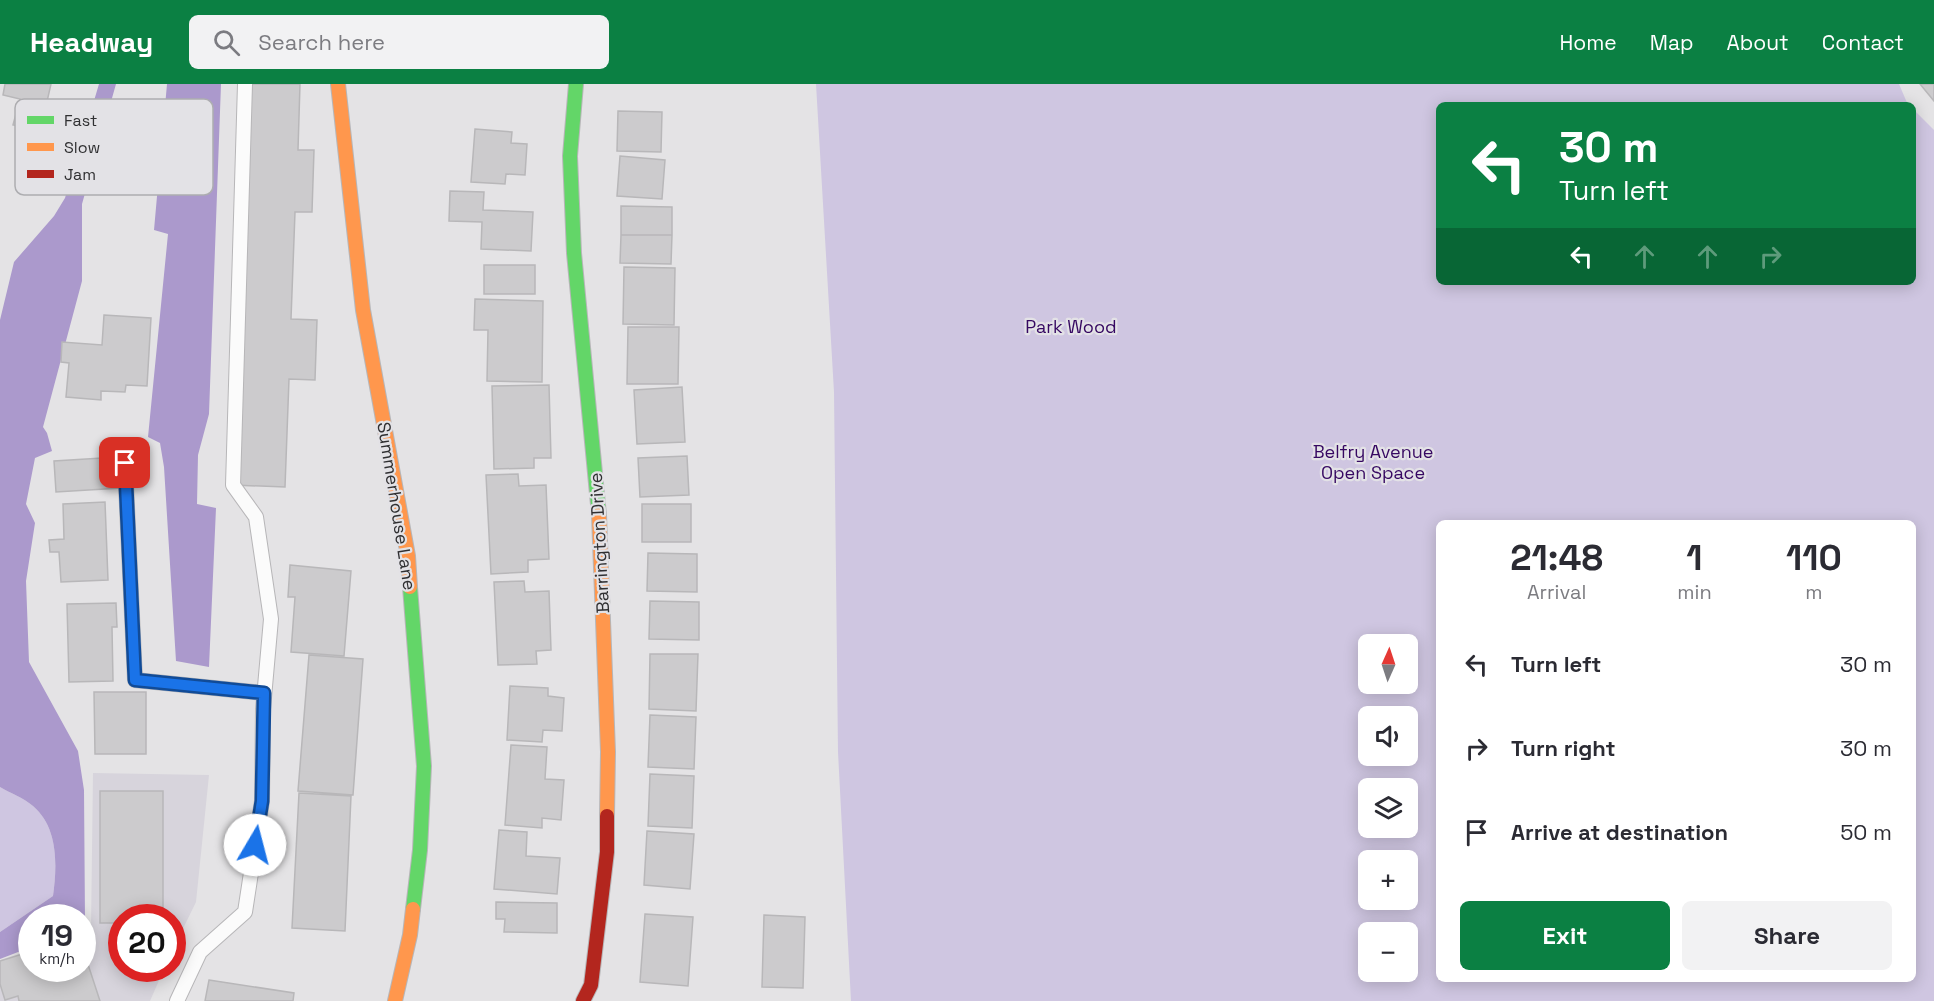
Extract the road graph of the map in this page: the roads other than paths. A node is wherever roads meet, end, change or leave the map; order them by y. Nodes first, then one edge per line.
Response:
1 (245, 84) edge
2 (338, 84) edge
3 (576, 84) edge
4 (125, 463) dead end
5 (264, 693) junction
6 (177, 1001) edge
7 (395, 1001) edge
8 (583, 1001) edge

1 - 5 lane
2 - 7 street, Summerhouse Lane
3 - 8 street, Barrington Drive
4 - 5 lane
5 - 6 lane

